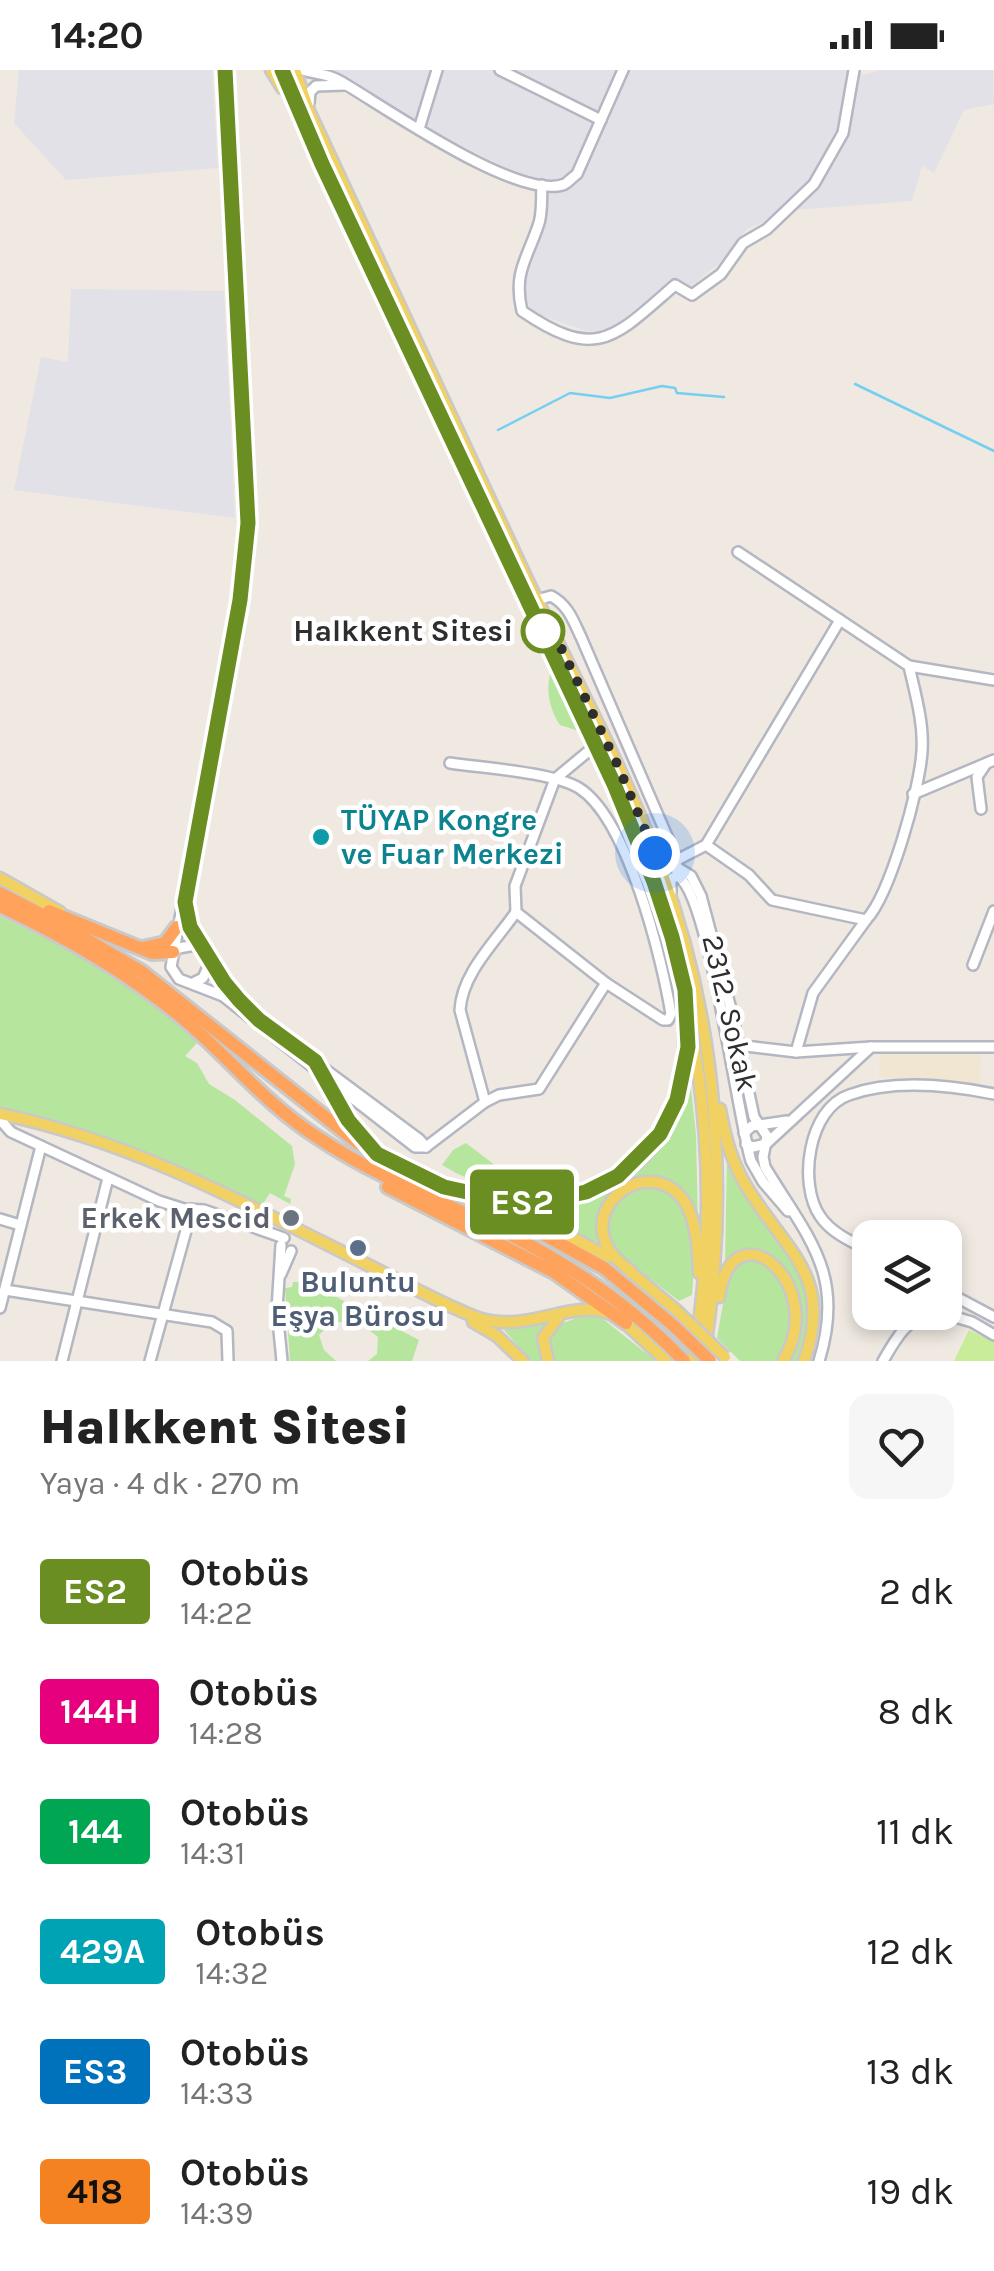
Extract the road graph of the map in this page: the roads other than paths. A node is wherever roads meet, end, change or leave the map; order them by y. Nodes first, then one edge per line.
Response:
1 (225, 70) edge
2 (272, 70) edge
3 (282, 70) edge
4 (295, 70) edge
5 (303, 70) edge
6 (437, 70) edge
7 (500, 70) edge
8 (624, 70) edge
9 (854, 70) edge
10 (348, 86) junction
11 (309, 108) junction
12 (601, 120) junction
13 (419, 129) junction
14 (322, 164) junction
15 (542, 185) junction
16 (738, 552) dead end
17 (537, 600) junction
18 (840, 620) junction
19 (908, 666) junction
20 (994, 680) edge
21 (596, 745) junction
22 (990, 761) edge
23 (450, 762) dead end
24 (555, 779) junction
25 (912, 794) junction
26 (982, 809) dead end
27 (706, 845) junction
28 (655, 853) junction
29 (677, 868) junction
30 (0, 878) edge
31 (0, 893) edge
32 (672, 901) junction
33 (19, 902) junction
34 (185, 902) junction
35 (0, 906) edge
36 (994, 911) edge
37 (516, 912) junction
38 (72, 918) junction
39 (866, 920) junction
40 (177, 927) junction
41 (201, 944) junction
42 (136, 947) junction
43 (173, 950) junction
44 (120, 958) junction
45 (211, 960) junction
46 (974, 965) dead end
47 (190, 983) junction
48 (606, 983) junction
49 (685, 990) junction
50 (281, 1040) junction
51 (737, 1045) junction
52 (871, 1047) junction
53 (994, 1047) edge
54 (796, 1052) junction
55 (708, 1058) junction
56 (315, 1061) junction
57 (323, 1075) junction
58 (994, 1094) edge
59 (359, 1099) junction
60 (484, 1102) junction
61 (2, 1115) edge
62 (790, 1120) junction
63 (758, 1125) junction
64 (304, 1129) junction
65 (745, 1138) junction
66 (766, 1144) junction
67 (42, 1146) junction
68 (377, 1154) junction
69 (108, 1178) junction
70 (444, 1187) junction
71 (192, 1210) junction
72 (504, 1214) junction
73 (794, 1216) junction
74 (0, 1219) edge
75 (282, 1223) junction
76 (20, 1224) junction
77 (304, 1233) junction
78 (852, 1240) edge
79 (285, 1247) junction
80 (631, 1271) junction
81 (5, 1290) junction
82 (438, 1300) junction
83 (962, 1300) edge
84 (78, 1302) junction
85 (701, 1306) junction
86 (0, 1308) edge
87 (564, 1313) junction
88 (163, 1314) junction
89 (994, 1317) edge
90 (962, 1319) edge
91 (626, 1323) junction
92 (709, 1326) junction
93 (903, 1330) edge
94 (994, 1336) edge
95 (696, 1360) edge
96 (728, 1360) edge
97 (62, 1361) edge
98 (150, 1361) edge
99 (228, 1361) edge
100 (284, 1361) edge
101 (523, 1361) edge
102 (548, 1361) edge
103 (666, 1361) edge
104 (783, 1361) edge
105 (804, 1361) edge
106 (819, 1361) edge
107 (883, 1361) edge

1 - 34 street
2 - 14 main road
3 - 14 main road
4 - 11 main road
5 - 10 street
6 - 13 street
7 - 12 street
8 - 12 street
9 - 15 street
10 - 11 street
10 - 13 street
11 - 17 main road
12 - 15 street
13 - 15 street
14 - 21 main road
16 - 18 street
17 - 28 main road
17 - 29 street, 2312. Sokak
18 - 19 street
18 - 27 street
19 - 20 street
19 - 25 street
21 - 24 street
21 - 49 main road
22 - 25 street
22 - 26 street
23 - 24 street
24 - 37 street
24 - 48 street
25 - 39 street
27 - 29 street
27 - 39 street
28 - 29 street, 2312. Sokak
28 - 32 main road
29 - 32 street, 2312. Sokak
29 - 51 street, 2312. Sokak
29 - 65 street, 2312. Sokak
30 - 38 main road
31 - 33 highway
32 - 55 main road
33 - 38 highway
33 - 44 highway
34 - 40 street
34 - 41 street
35 - 64 highway
36 - 46 street
37 - 48 street
37 - 60 street
38 - 42 highway
38 - 44 main road
39 - 54 street
40 - 42 highway
40 - 43 street
41 - 43 street
41 - 45 street
42 - 43 highway
43 - 47 street
44 - 68 highway
45 - 47 street
45 - 50 street
47 - 50 street
48 - 60 street
49 - 70 highway
49 - 85 main road
50 - 56 street
50 - 57 street
51 - 54 street
51 - 63 street, 2312. Sokak
52 - 53 street
52 - 54 street
52 - 62 street
55 - 92 main road
55 - 105 main road
56 - 57 highway
56 - 59 street
57 - 59 street
57 - 68 highway
58 - 78 street
59 - 60 street
61 - 67 street
61 - 75 main road
62 - 63 street
62 - 66 street
63 - 65 street
63 - 66 street, 2312. Sokak
64 - 91 highway
64 - 95 highway
65 - 66 street
65 - 73 street, 2312. Sokak
66 - 73 street, 2312. Sokak
67 - 69 street
67 - 76 street
68 - 70 highway
69 - 71 street
69 - 84 street
70 - 72 highway
71 - 79 street
71 - 88 street
72 - 80 main road
72 - 95 highway, bridge
73 - 106 street, 2312. Sokak
74 - 76 street
75 - 77 main road
75 - 79 street
76 - 81 street
77 - 79 street
77 - 82 main road
79 - 100 street
80 - 85 main road
80 - 96 main road, bridge
81 - 84 street
81 - 86 street
82 - 87 main road
82 - 101 main road
83 - 89 street
84 - 88 street
84 - 97 street
85 - 95 main road
87 - 91 main road
87 - 102 main road
88 - 98 street
88 - 99 street
90 - 94 street
91 - 103 main road
92 - 95 main road
92 - 104 main road
93 - 107 street

